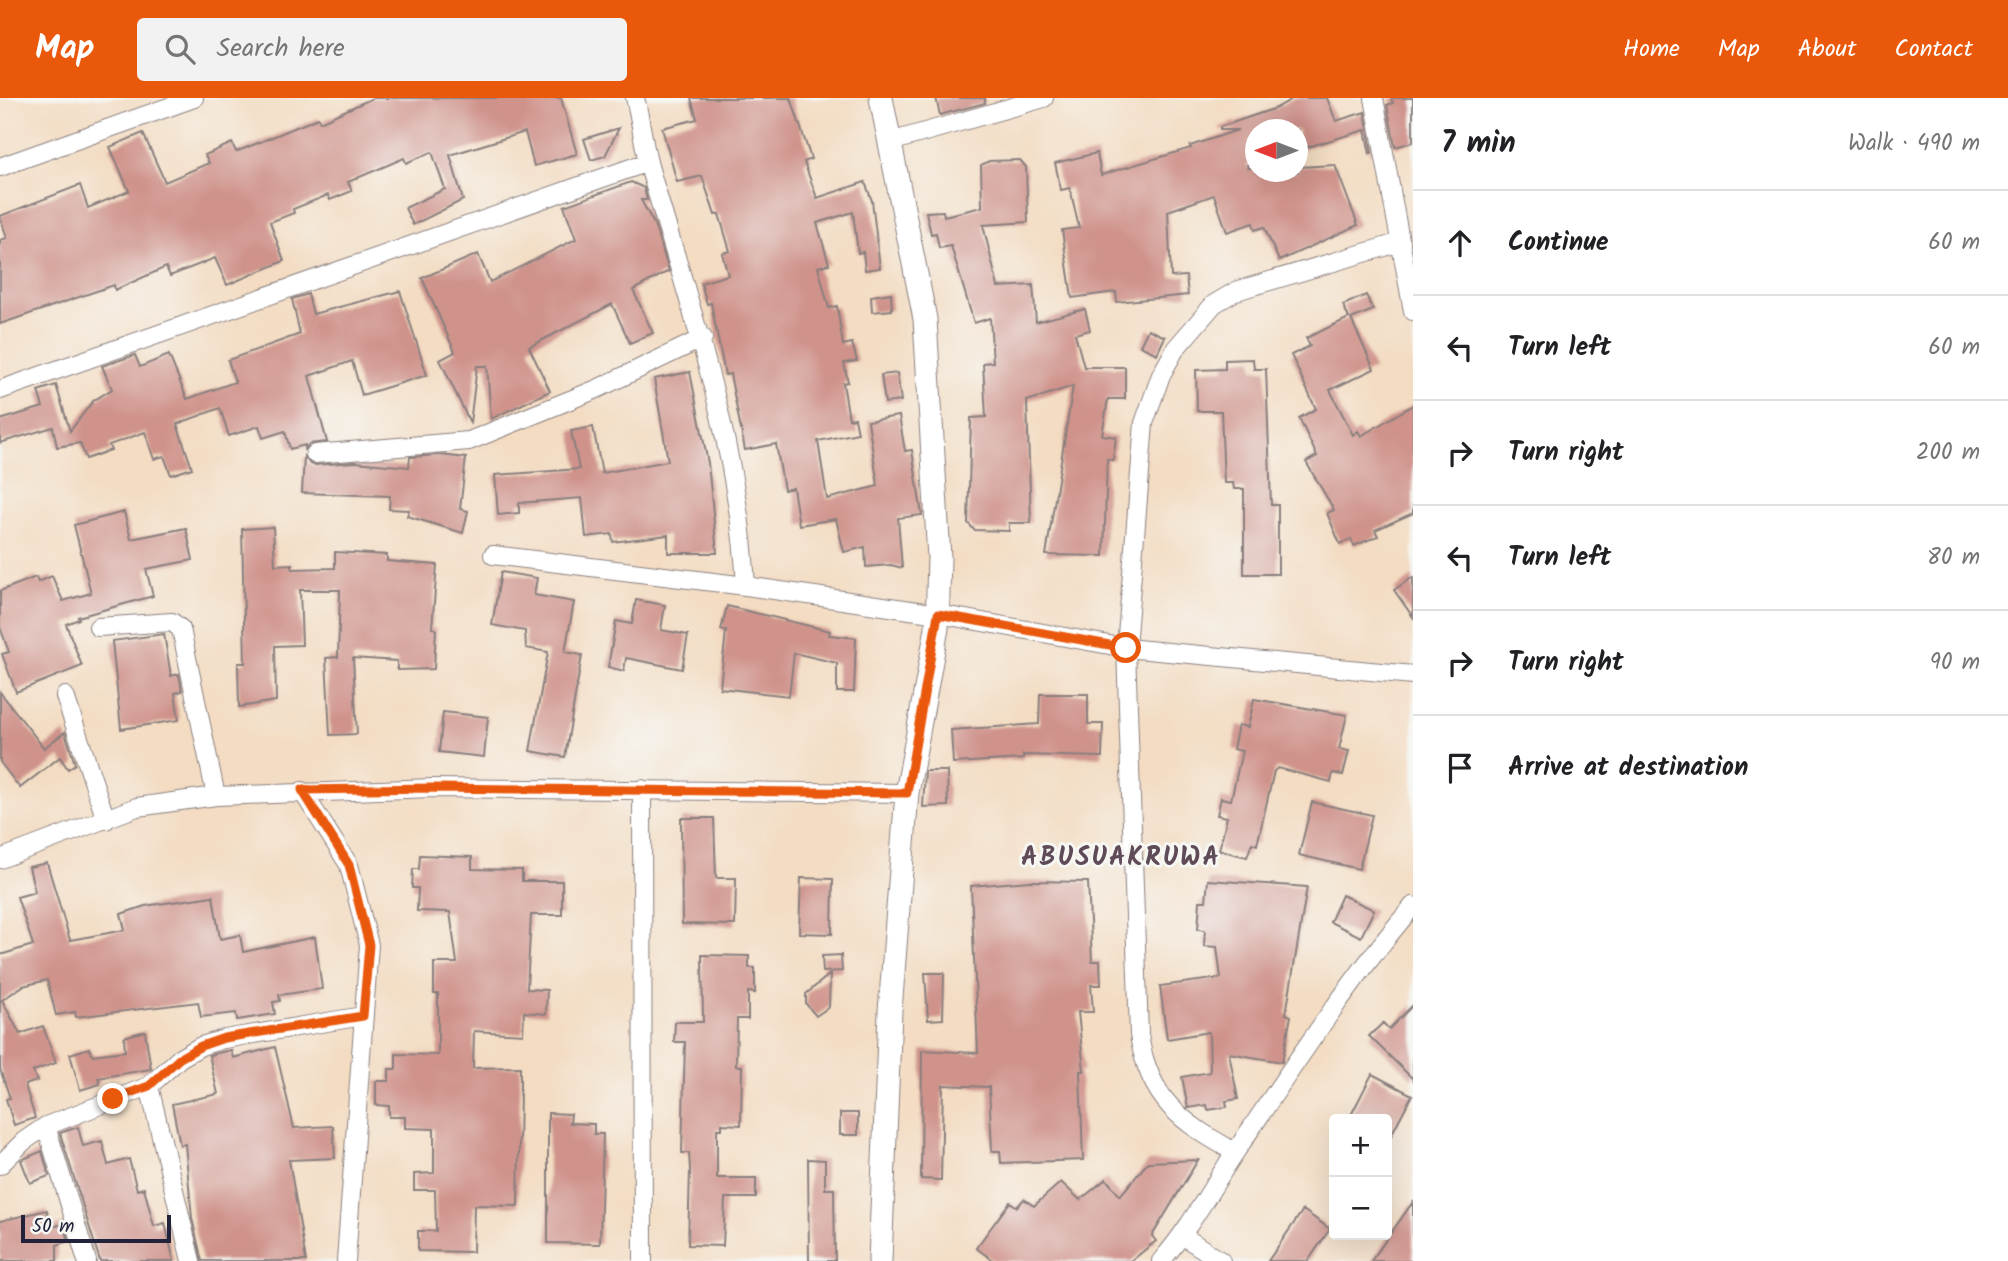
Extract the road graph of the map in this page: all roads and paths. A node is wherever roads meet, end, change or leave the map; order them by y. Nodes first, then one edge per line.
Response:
1 (194, 98) edge
2 (635, 98) edge
3 (881, 98) edge
4 (1044, 98) edge
5 (1374, 98) edge
6 (890, 142) junction
7 (648, 162) junction
8 (0, 167) edge
9 (1401, 242) junction
10 (1413, 311) edge
11 (703, 338) junction
12 (0, 390) edge
13 (315, 454) dead end
14 (493, 555) dead end
15 (746, 586) junction
16 (938, 614) junction
17 (98, 627) dead end
18 (1126, 648) junction
19 (1413, 675) edge
20 (65, 696) dead end
21 (642, 789) junction
22 (302, 790) junction
23 (907, 793) junction
24 (216, 796) junction
25 (106, 820) junction
26 (0, 859) edge
27 (1413, 906) edge
28 (363, 1016) junction
29 (149, 1086) junction
30 (46, 1126) junction
31 (1235, 1152) junction
32 (0, 1165) edge
33 (1183, 1236) junction
34 (87, 1261) edge
35 (191, 1261) edge
36 (346, 1261) edge
37 (643, 1261) edge
38 (880, 1261) edge
39 (1161, 1261) edge
40 (1221, 1261) edge

1 - 8 street
2 - 7 street
3 - 6 street
4 - 6 street
5 - 9 street
6 - 16 street
7 - 11 street
7 - 12 street
9 - 10 street
9 - 18 street
11 - 13 street
11 - 15 street
14 - 15 street
15 - 16 street
16 - 18 street
16 - 23 street
17 - 24 street
18 - 19 street
18 - 31 street
20 - 25 street
21 - 22 street
21 - 23 street
21 - 37 street
22 - 24 street
22 - 28 street
23 - 38 street
24 - 25 street
25 - 26 street
27 - 31 street
28 - 29 street
28 - 36 street
29 - 30 street
29 - 35 street
30 - 32 street
30 - 34 street
31 - 33 street
33 - 39 street
33 - 40 street

